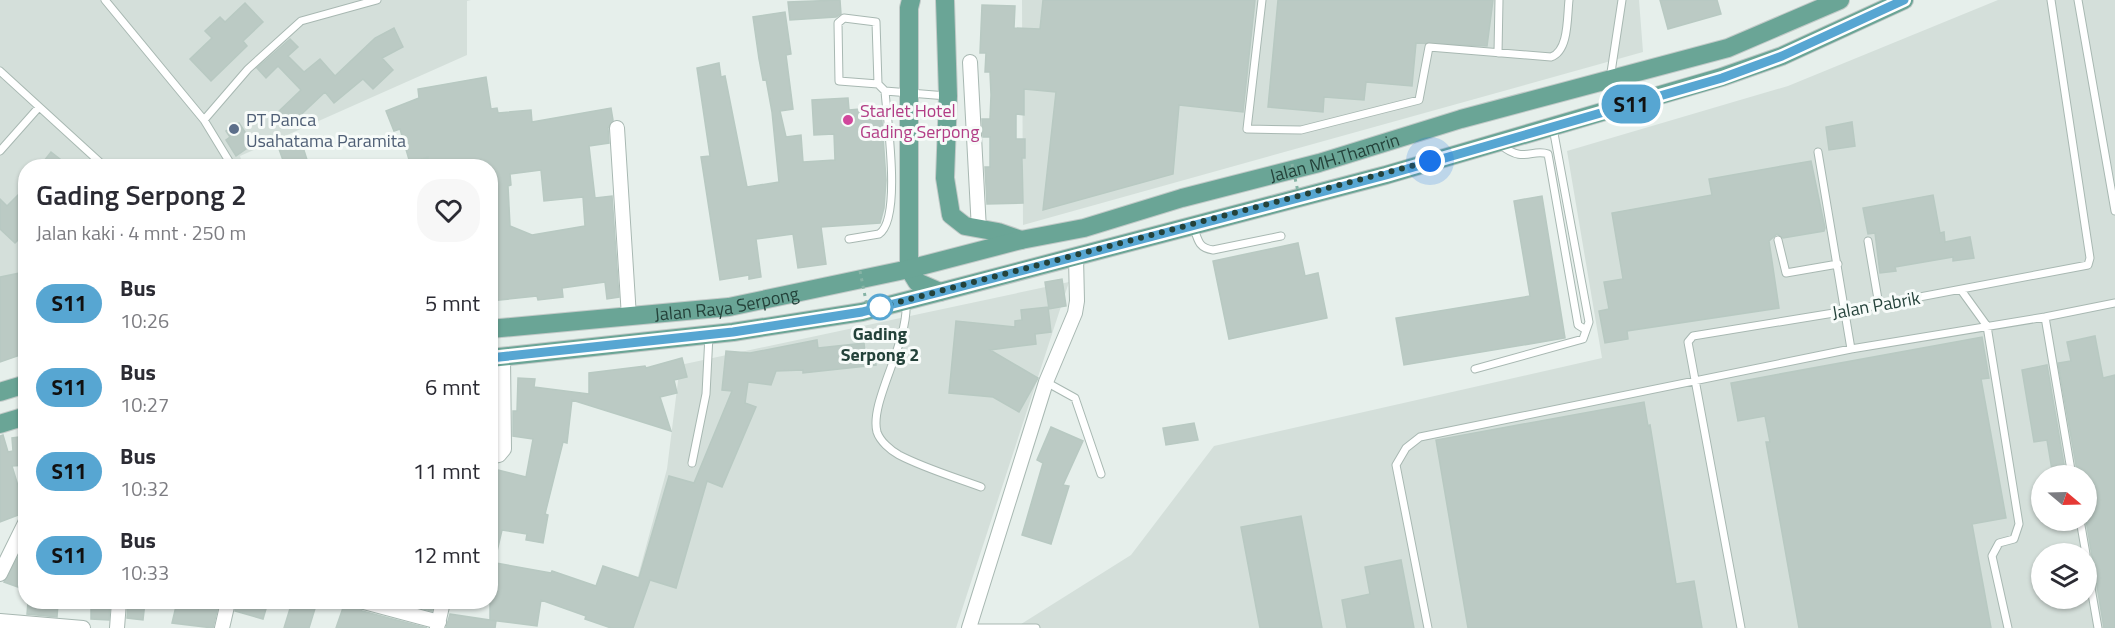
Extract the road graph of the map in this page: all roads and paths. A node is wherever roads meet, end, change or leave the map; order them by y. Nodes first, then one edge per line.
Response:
1 (105, 0) edge
2 (377, 0) edge
3 (912, 0) edge
4 (945, 0) edge
5 (1262, 0) edge
6 (1499, 0) edge
7 (1569, 0) edge
8 (1622, 0) edge
9 (1840, 0) edge
10 (1904, 0) edge
11 (2051, 0) edge
12 (2078, 0) edge
13 (1498, 53) junction
14 (970, 62) dead end
15 (0, 71) edge
16 (1610, 81) junction
17 (878, 84) junction
18 (885, 91) junction
19 (904, 91) junction
20 (948, 96) junction
21 (39, 107) junction
22 (204, 120) junction
23 (1553, 127) junction
24 (617, 128) dead end
25 (1497, 141) junction
26 (0, 151) edge
27 (1818, 152) dead end
28 (96, 159) edge
29 (228, 159) edge
30 (1292, 164) dead end
31 (1566, 195) junction
32 (1556, 197) junction
33 (1300, 201) dead end
34 (2115, 211) edge
35 (1194, 225) junction
36 (979, 230) junction
37 (1281, 236) dead end
38 (849, 239) dead end
39 (1021, 240) junction
40 (1778, 240) dead end
41 (1868, 241) dead end
42 (959, 256) joint
43 (1076, 257) junction
44 (1838, 264) junction
45 (909, 268) junction
46 (860, 271) dead end
47 (1961, 290) junction
48 (940, 292) junction
49 (906, 301) junction
50 (2115, 303) edge
51 (1879, 305) junction
52 (1846, 311) junction
53 (869, 316) dead end
54 (629, 317) junction
55 (2045, 318) junction
56 (1987, 326) junction
57 (498, 328) edge
58 (1586, 330) junction
59 (709, 335) junction
60 (1851, 349) junction
61 (498, 358) edge
62 (1475, 369) dead end
63 (498, 371) edge
64 (1694, 381) junction
65 (1046, 382) junction
66 (18, 386) edge
67 (0, 392) edge
68 (18, 418) edge
69 (0, 424) edge
70 (498, 455) edge
71 (692, 463) dead end
72 (2070, 465) edge
73 (1101, 474) dead end
74 (981, 488) dead end
75 (18, 537) edge
76 (0, 574) edge
77 (118, 609) edge
78 (226, 609) edge
79 (387, 609) edge
80 (441, 609) edge
81 (2095, 609) edge
82 (0, 621) edge
83 (438, 625) edge
84 (83, 628) edge
85 (117, 628) edge
86 (222, 628) edge
87 (969, 628) edge
88 (1036, 628) edge
89 (1428, 628) edge
90 (1741, 628) edge
91 (2008, 628) edge
92 (2098, 628) edge

1 - 22 lane
2 - 22 lane
3 - 19 main road
4 - 20 main road
5 - 13 lane
6 - 13 lane
7 - 13 lane
8 - 16 lane
9 - 16 main road, Jalan MH.Thamrin
10 - 23 main road, Jalan Raya Serpong
11 - 47 lane, Jalan Pabrik
12 - 34 lane
14 - 36 street
15 - 21 lane
16 - 39 main road, Jalan MH.Thamrin
17 - 17 lane
17 - 18 lane
18 - 19 lane
18 - 38 lane
19 - 20 lane
19 - 45 main road
20 - 36 main road
21 - 26 lane
21 - 28 lane
22 - 29 lane
23 - 25 main road, Jalan Raya Serpong
23 - 31 lane
24 - 54 street
25 - 32 lane
25 - 35 main road, Jalan Raya Serpong
27 - 44 lane
30 - 33 path, bridge
31 - 32 lane
31 - 58 lane
32 - 58 lane
35 - 37 lane
35 - 43 main road, Jalan Raya Serpong
36 - 39 main road
39 - 42 main road, Jalan MH.Thamrin
40 - 44 lane
41 - 51 lane
42 - 45 main road, Jalan Raya Serpong
43 - 48 main road, Jalan Raya Serpong
43 - 65 street
44 - 52 lane
45 - 48 main road
45 - 54 main road, Jalan Raya Serpong
46 - 53 path, bridge
47 - 51 lane, Jalan Pabrik
47 - 56 lane
48 - 49 main road, Jalan Raya Serpong
49 - 59 main road, Jalan Raya Serpong
49 - 74 lane
50 - 55 lane
51 - 52 lane, Jalan Pabrik
52 - 60 lane
52 - 64 lane, Jalan Pabrik
54 - 57 main road, Jalan Raya Serpong
55 - 56 lane
55 - 72 lane
56 - 60 lane
56 - 91 lane
58 - 62 lane
59 - 61 main road, Jalan Raya Serpong
59 - 71 lane
60 - 64 lane
63 - 70 street
64 - 89 lane
64 - 90 lane, Jalan Pabrik
65 - 73 lane
65 - 87 street
66 - 67 main road
68 - 69 main road
75 - 76 street
77 - 85 street
78 - 86 street
79 - 83 street
80 - 83 street
81 - 92 lane
82 - 84 street
87 - 88 lane

